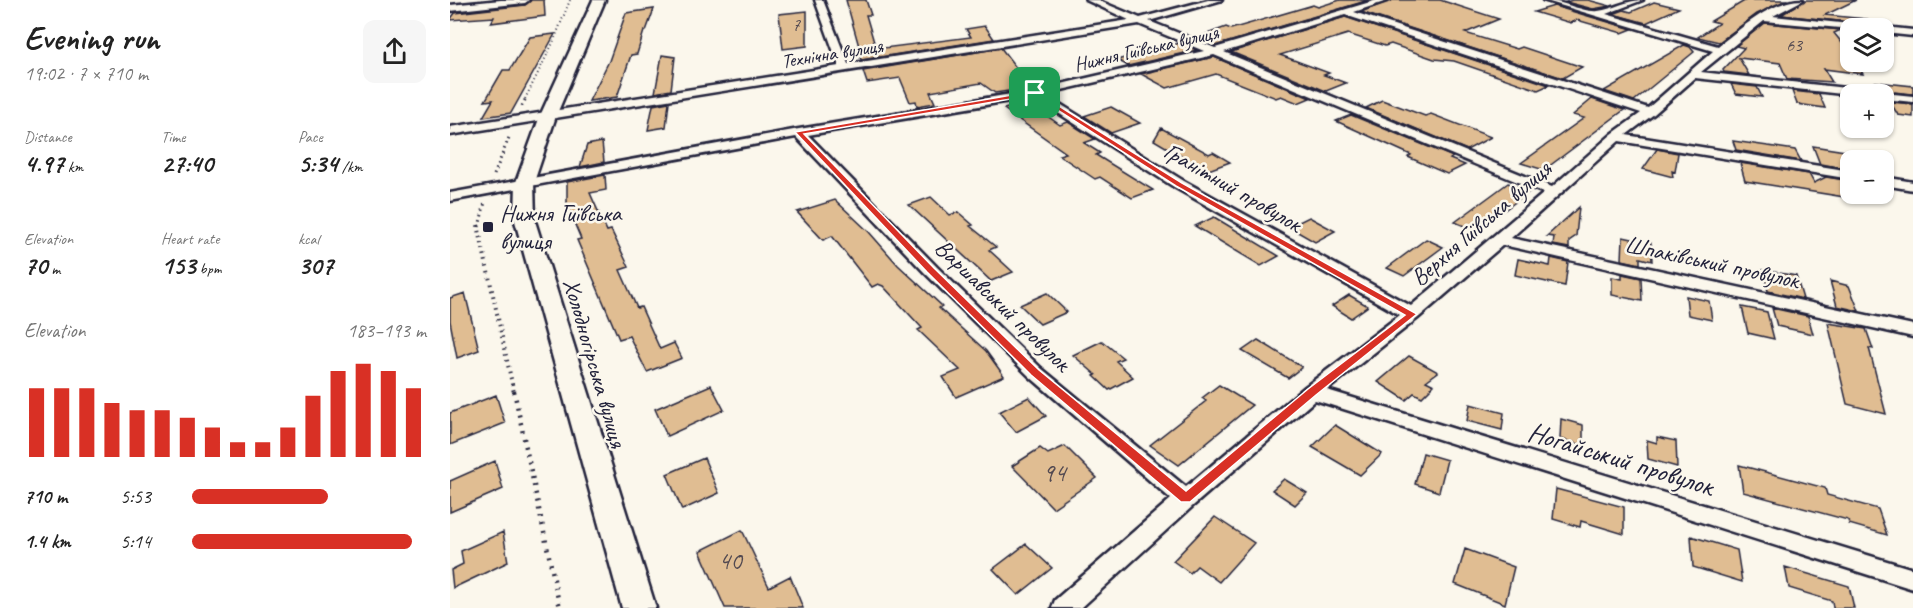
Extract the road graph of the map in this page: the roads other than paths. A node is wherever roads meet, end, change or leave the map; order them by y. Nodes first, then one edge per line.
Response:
1 (525, 0) edge
2 (599, 0) edge
3 (819, 0) edge
4 (1090, 0) edge
5 (1218, 0) edge
6 (1386, 0) edge
7 (1547, 0) edge
8 (1639, 0) edge
9 (1799, 0) edge
10 (450, 8) edge
11 (1347, 13) junction
12 (1597, 14) junction
13 (1762, 18) junction
14 (1138, 21) junction
15 (1840, 26) edge
16 (1894, 31) edge
17 (1913, 33) edge
18 (1720, 50) junction
19 (1213, 52) junction
20 (844, 69) junction
21 (1691, 74) junction
22 (1840, 90) edge
23 (1035, 93) junction
24 (1894, 97) edge
25 (1913, 99) edge
26 (1650, 112) junction
27 (548, 116) junction
28 (450, 131) edge
29 (799, 132) junction
30 (1616, 136) junction
31 (1840, 174) edge
32 (525, 182) junction
33 (1894, 183) edge
34 (1913, 186) edge
35 (1552, 192) junction
36 (450, 197) edge
37 (1500, 240) junction
38 (1412, 314) junction
39 (1913, 331) edge
40 (1312, 392) junction
41 (1186, 499) junction
42 (1913, 579) edge
43 (639, 608) edge
44 (1064, 608) edge

1 - 10 street
2 - 27 main road, Холодногірська вулиця
3 - 20 street
4 - 14 street
5 - 14 street, Технічна вулиця
6 - 11 street, Нижня Гиївська вулиця
7 - 12 street
8 - 12 street
9 - 13 street, Верхня Гиївська вулиця
11 - 19 street, Нижня Гиївська вулиця
11 - 26 street
12 - 18 street
13 - 15 street
13 - 18 street, Верхня Гиївська вулиця
14 - 19 street
14 - 20 street, Технічна вулиця
16 - 17 street
18 - 21 street, Верхня Гиївська вулиця
19 - 23 street, Нижня Гиївська вулиця
19 - 35 street
20 - 27 street, Технічна вулиця
21 - 22 street
21 - 26 street, Верхня Гиївська вулиця
23 - 29 street, Нижня Гиївська вулиця
23 - 38 street, Гранітний провулок
24 - 25 street
26 - 30 street, Верхня Гиївська вулиця
27 - 28 street, Технічна вулиця
27 - 32 main road, Холодногірська вулиця
29 - 32 street, Нижня Гиївська вулиця
29 - 41 street, Варшавський провулок
30 - 31 street
30 - 35 street, Верхня Гиївська вулиця
32 - 36 street, Нижня Гиївська вулиця
32 - 43 main road, Холодногірська вулиця
33 - 34 street
35 - 37 street, Верхня Гиївська вулиця
37 - 38 street, Верхня Гиївська вулиця
37 - 39 street, Шпаківський провулок
38 - 40 street, Верхня Гиївська вулиця
40 - 41 street, Верхня Гиївська вулиця
40 - 42 street, Ногайський провулок
41 - 44 street, Верхня Гиївська вулиця

